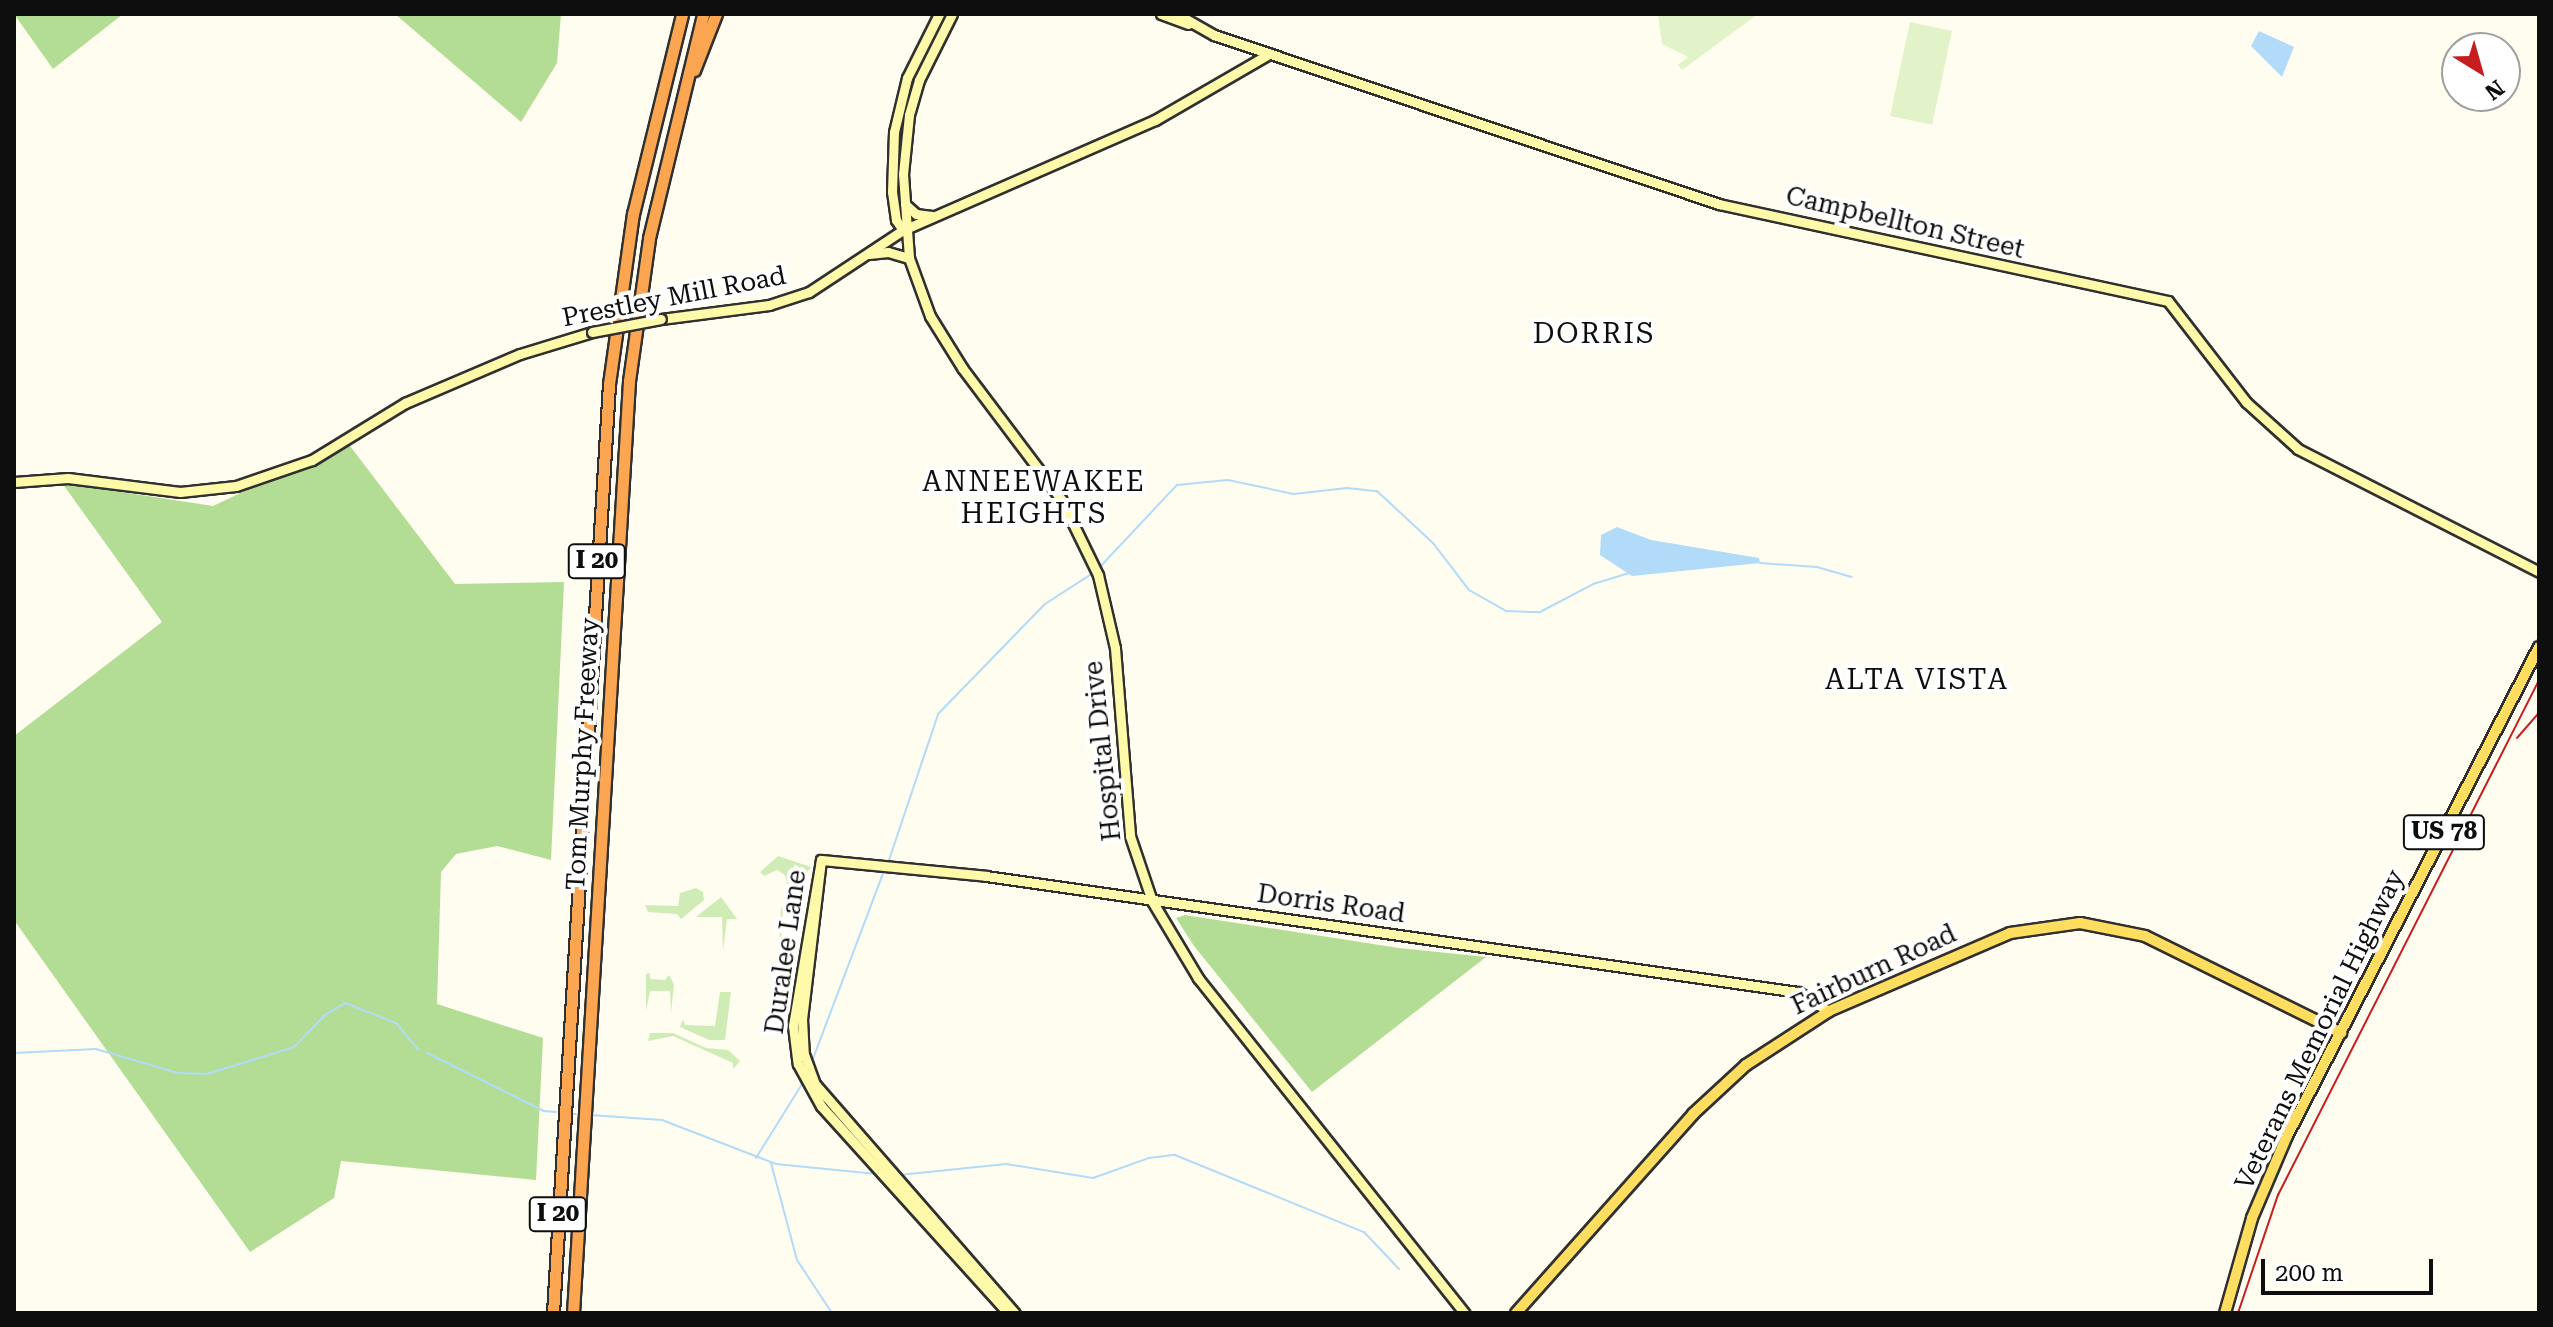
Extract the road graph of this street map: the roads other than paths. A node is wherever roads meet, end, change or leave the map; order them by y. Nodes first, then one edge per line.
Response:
1 (682, 14) edge
2 (703, 14) edge
3 (716, 14) edge
4 (939, 14) edge
5 (952, 14) edge
6 (1161, 14) edge
7 (1177, 14) edge
8 (1192, 25) junction
9 (1269, 54) junction
10 (675, 119) junction
11 (905, 204) junction
12 (935, 216) junction
13 (903, 230) junction
14 (866, 255) junction
15 (909, 258) junction
16 (14, 482) edge
17 (2539, 572) edge
18 (2539, 647) edge
19 (821, 860) junction
20 (1152, 901) junction
21 (1829, 1011) junction
22 (2341, 1033) junction
23 (553, 1313) edge
24 (573, 1313) edge
25 (1008, 1313) edge
26 (1015, 1313) edge
27 (1464, 1313) edge
28 (1516, 1313) edge
29 (2225, 1313) edge

1 - 23 highway, Tom Murphy Freeway / I 20
2 - 10 highway, Tom Murphy Freeway / I 20
3 - 10 highway
4 - 13 street, Hospital Drive
5 - 11 street, Hospital Drive
6 - 8 street, Campbellton Street
7 - 8 street, Campbellton Street
8 - 9 street, Campbellton Street
9 - 12 street, Prestley Mill Road
9 - 17 street, Campbellton Street
10 - 24 highway, Tom Murphy Freeway / I 20
11 - 12 street
11 - 13 street, Hospital Drive
12 - 13 street, Prestley Mill Road
13 - 14 street, Prestley Mill Road
13 - 15 street, Hospital Drive
14 - 15 street
14 - 16 street, Prestley Mill Road, bridge
15 - 20 street, Hospital Drive
18 - 22 main road, Veterans Memorial Highway / US 78
19 - 20 street, Dorris Road
19 - 25 street, Duralee Lane
19 - 26 street, Duralee Lane
20 - 21 street, Dorris Road
20 - 27 street, Hospital Drive
21 - 22 main road, Fairburn Road
21 - 28 main road, Fairburn Road
22 - 29 main road, Veterans Memorial Highway / US 78

